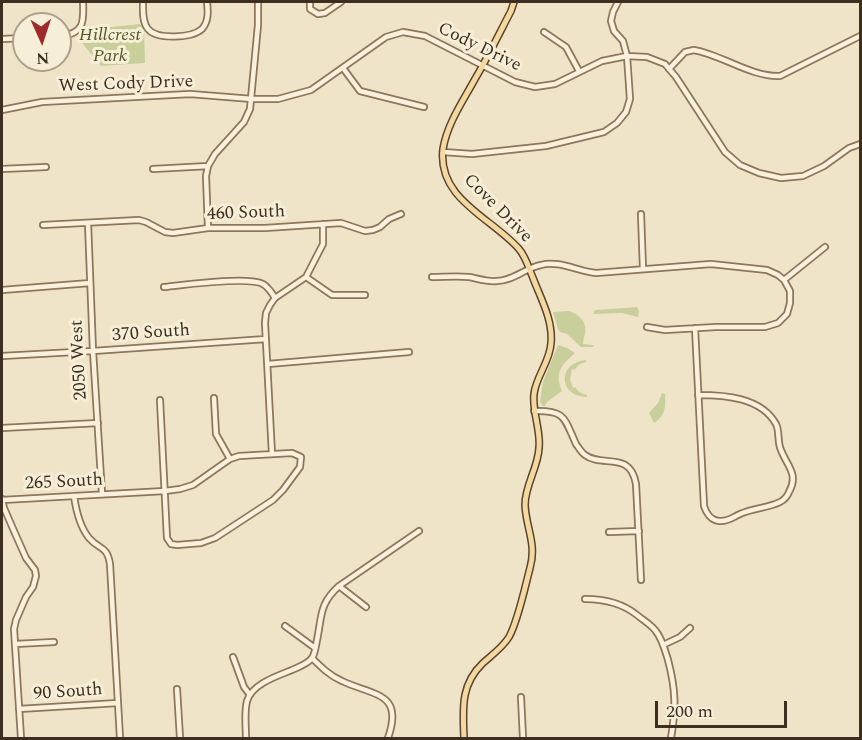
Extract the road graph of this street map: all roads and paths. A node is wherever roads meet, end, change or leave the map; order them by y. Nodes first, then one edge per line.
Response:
1 (83, 2) edge
2 (143, 2) edge
3 (207, 2) edge
4 (258, 2) edge
5 (310, 2) edge
6 (341, 2) edge
7 (514, 2) edge
8 (618, 2) edge
9 (544, 32) dead end
10 (72, 34) edge
11 (861, 36) edge
12 (627, 56) junction
13 (483, 66) junction
14 (343, 68) junction
15 (669, 69) junction
16 (579, 71) junction
17 (252, 99) junction
18 (424, 107) dead end
19 (2, 110) edge
20 (861, 144) edge
21 (443, 152) junction
22 (208, 166) junction
23 (46, 167) dead end
24 (2, 169) edge
25 (153, 169) dead end
26 (401, 214) dead end
27 (641, 214) dead end
28 (88, 223) junction
29 (323, 224) junction
30 (43, 225) dead end
31 (208, 228) junction
32 (825, 248) dead end
33 (529, 269) junction
34 (643, 269) junction
35 (306, 277) junction
36 (432, 277) dead end
37 (784, 280) junction
38 (90, 283) junction
39 (164, 287) dead end
40 (2, 290) edge
41 (365, 295) dead end
42 (276, 298) junction
43 (647, 327) dead end
44 (695, 328) junction
45 (266, 339) junction
46 (93, 351) junction
47 (409, 352) dead end
48 (2, 356) edge
49 (268, 364) junction
50 (698, 395) junction
51 (214, 398) dead end
52 (160, 400) dead end
53 (534, 411) junction
54 (98, 423) junction
55 (2, 428) edge
56 (272, 454) junction
57 (230, 459) junction
58 (165, 491) junction
59 (102, 494) junction
60 (74, 496) junction
61 (2, 500) edge
62 (419, 531) dead end
63 (639, 531) junction
64 (609, 532) dead end
65 (641, 580) dead end
66 (339, 586) junction
67 (585, 599) dead end
68 (366, 607) dead end
69 (285, 626) dead end
70 (690, 628) dead end
71 (54, 642) dead end
72 (15, 644) junction
73 (663, 645) junction
74 (315, 648) junction
75 (233, 657) dead end
76 (312, 658) junction
77 (177, 689) dead end
78 (250, 695) junction
79 (520, 697) dead end
80 (118, 703) junction
81 (19, 709) junction
82 (21, 738) edge
83 (120, 738) edge
84 (180, 738) edge
85 (246, 738) edge
86 (388, 738) edge
87 (464, 738) edge
88 (523, 738) edge
89 (671, 738) edge

1 - 10 street
2 - 3 street
4 - 17 street
5 - 6 street
7 - 13 main road, Cove Drive
8 - 12 street
9 - 16 street
11 - 15 street
12 - 15 street, Cody Drive
12 - 16 street, Cody Drive
12 - 21 street
13 - 14 street, Cody Drive
13 - 16 street, Cody Drive
13 - 21 main road, Cove Drive
14 - 17 street, Cody Drive
14 - 18 street
15 - 20 street, Cody Drive
17 - 19 street, West Cody Drive
17 - 22 street
21 - 33 main road, Cove Drive
22 - 25 street
22 - 31 street
23 - 24 street
26 - 29 street, 460 South
27 - 34 street
28 - 30 street, 460 South
28 - 31 street, 460 South
28 - 38 street, 2050 West
29 - 31 street, 460 South
29 - 35 street
32 - 37 street
33 - 34 street
33 - 36 street
33 - 53 main road, Cove Drive
34 - 37 street
35 - 41 street
35 - 42 street
37 - 44 street
38 - 40 street
38 - 46 street, 2050 West
39 - 42 street
42 - 45 street
43 - 44 street
44 - 50 street
45 - 46 street, 370 South
45 - 49 street
46 - 48 street, 370 South
46 - 54 street, 2050 West
47 - 49 street
49 - 56 street
50 - 50 street
51 - 57 street
52 - 58 street
53 - 63 street
53 - 87 main road, Cove Drive
54 - 55 street
54 - 59 street, 2050 West
56 - 57 street
56 - 58 street
57 - 58 street, 265 South
58 - 59 street, 265 South
59 - 60 street, 265 South
60 - 61 street, 265 South
60 - 80 street
61 - 72 street
62 - 66 street
63 - 64 street
63 - 65 street
66 - 68 street
66 - 74 street
67 - 73 street
69 - 74 street
70 - 73 street
71 - 72 street
72 - 81 street
73 - 89 street
74 - 76 street
75 - 78 street
76 - 78 street
76 - 86 street
77 - 84 street
78 - 85 street
79 - 88 street
80 - 81 street, 90 South
80 - 83 street
81 - 82 street

